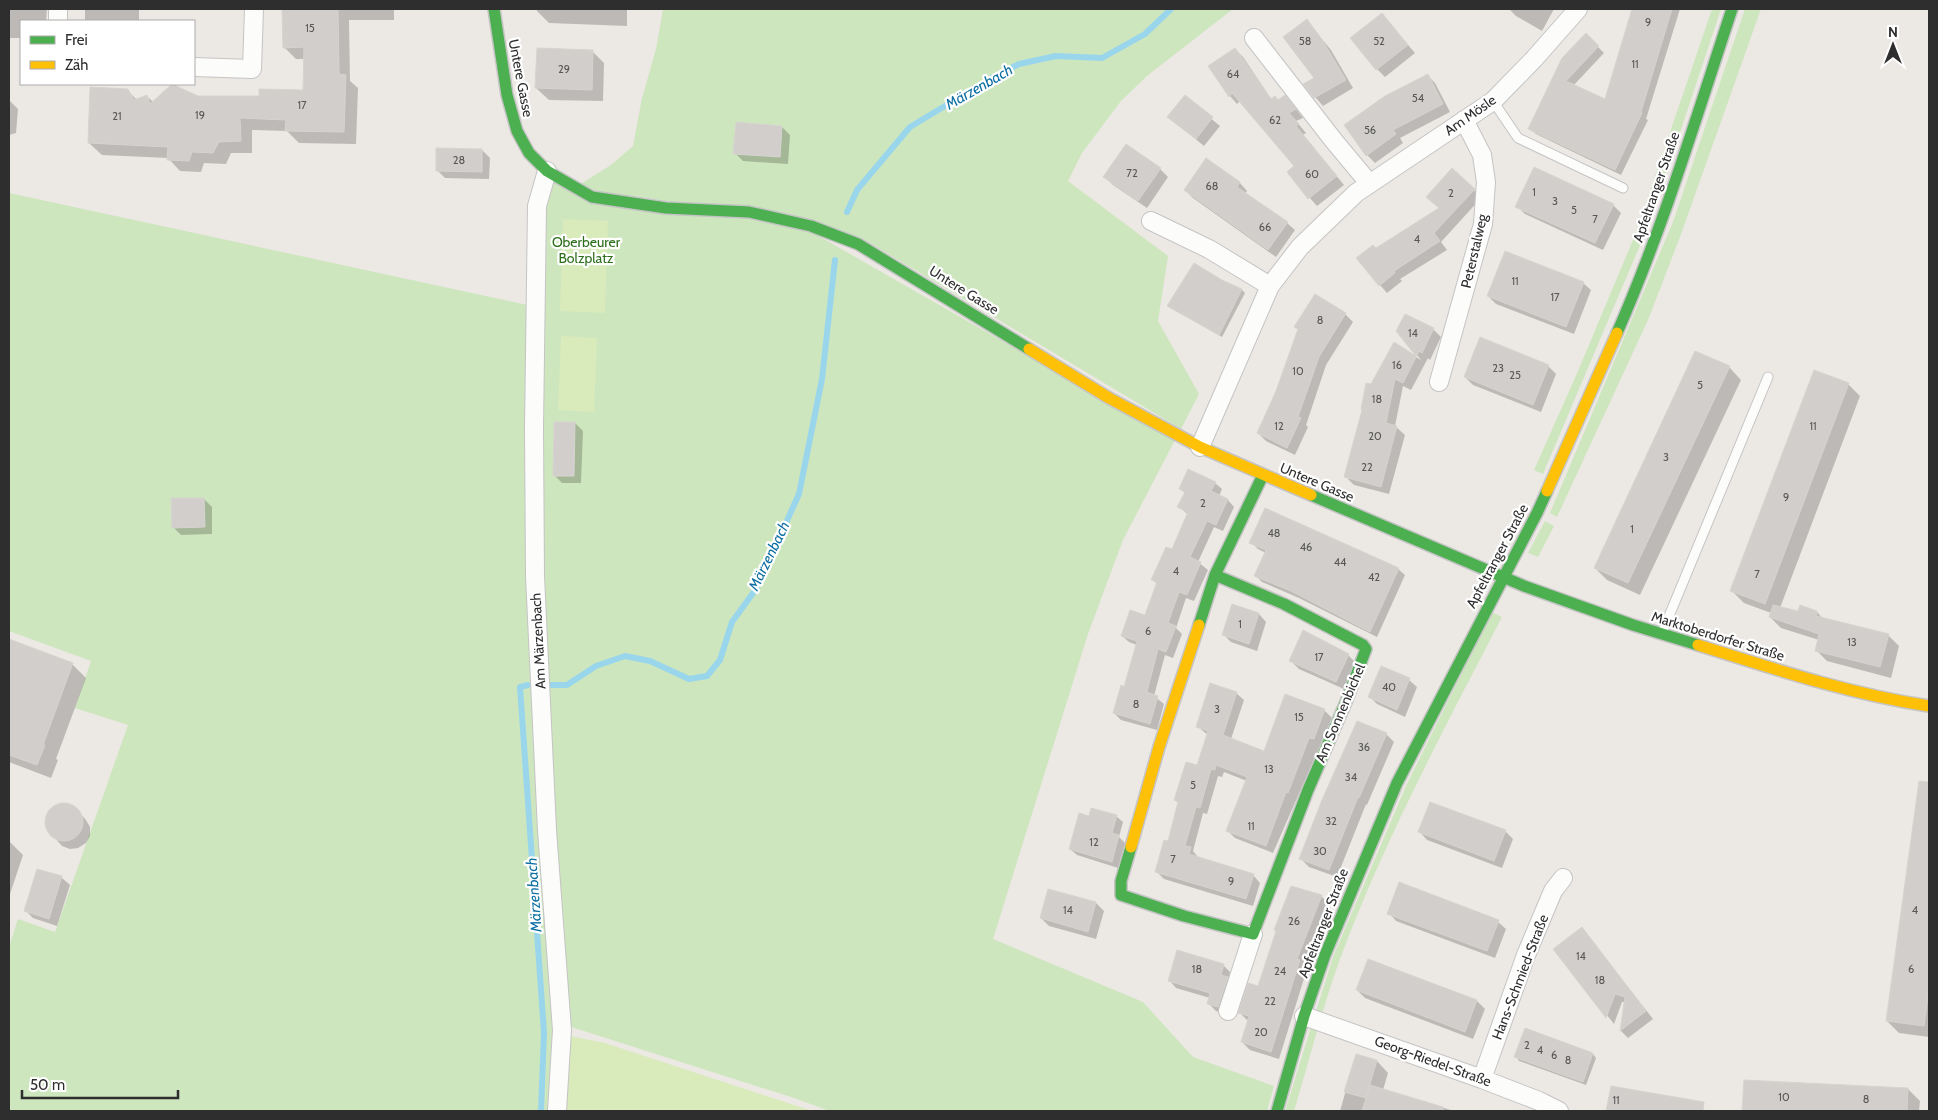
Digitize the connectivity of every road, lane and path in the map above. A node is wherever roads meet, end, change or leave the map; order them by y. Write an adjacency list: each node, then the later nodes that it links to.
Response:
1 (254, 9): 6 (street)
2 (494, 9): 9 (street, Untere Gasse)
3 (1578, 9): 7 (street, Am Mösle)
4 (1732, 9): 19 (street, Apfeltranger Straße)
5 (1254, 38): 10 (street)
6 (195, 68)
7 (1493, 101): 8 (street, Am Mösle); 11 (lane)
8 (1464, 120): 10 (street, Am Mösle); 15 (street, Peterstalweg)
9 (547, 171): 16 (street, Untere Gasse); 27 (street, Am Märzenbach)
10 (1369, 183): 13 (street, Am Mösle)
11 (1623, 188)
12 (1152, 221): 13 (street)
13 (1270, 286): 16 (street, Am Mösle)
14 (1768, 377): 20 (lane)
15 (1439, 382)
16 (1200, 446): 17 (street, Untere Gasse)
17 (1262, 475): 18 (street); 19 (street, Untere Gasse)
18 (1215, 575): 23 (street); 23 (street, Am Sonnenbichel)
19 (1503, 577): 20 (street, Marktoberdorfer Straße); 25 (street, Apfeltranger Straße)
20 (1662, 633): 21 (street, Marktoberdorfer Straße)
21 (1929, 706)
22 (1563, 878): 26 (street, Hans-Schmied-Straße)
23 (1253, 934): 24 (street, Am Sonnenbichel)
24 (1228, 1011)
25 (1304, 1016): 26 (street, Georg-Riedel-Straße); 28 (street, Apfeltranger Straße)
26 (1482, 1078): 29 (street, Georg-Riedel-Straße)
27 (557, 1111)
28 (1276, 1111)
29 (1559, 1111)

